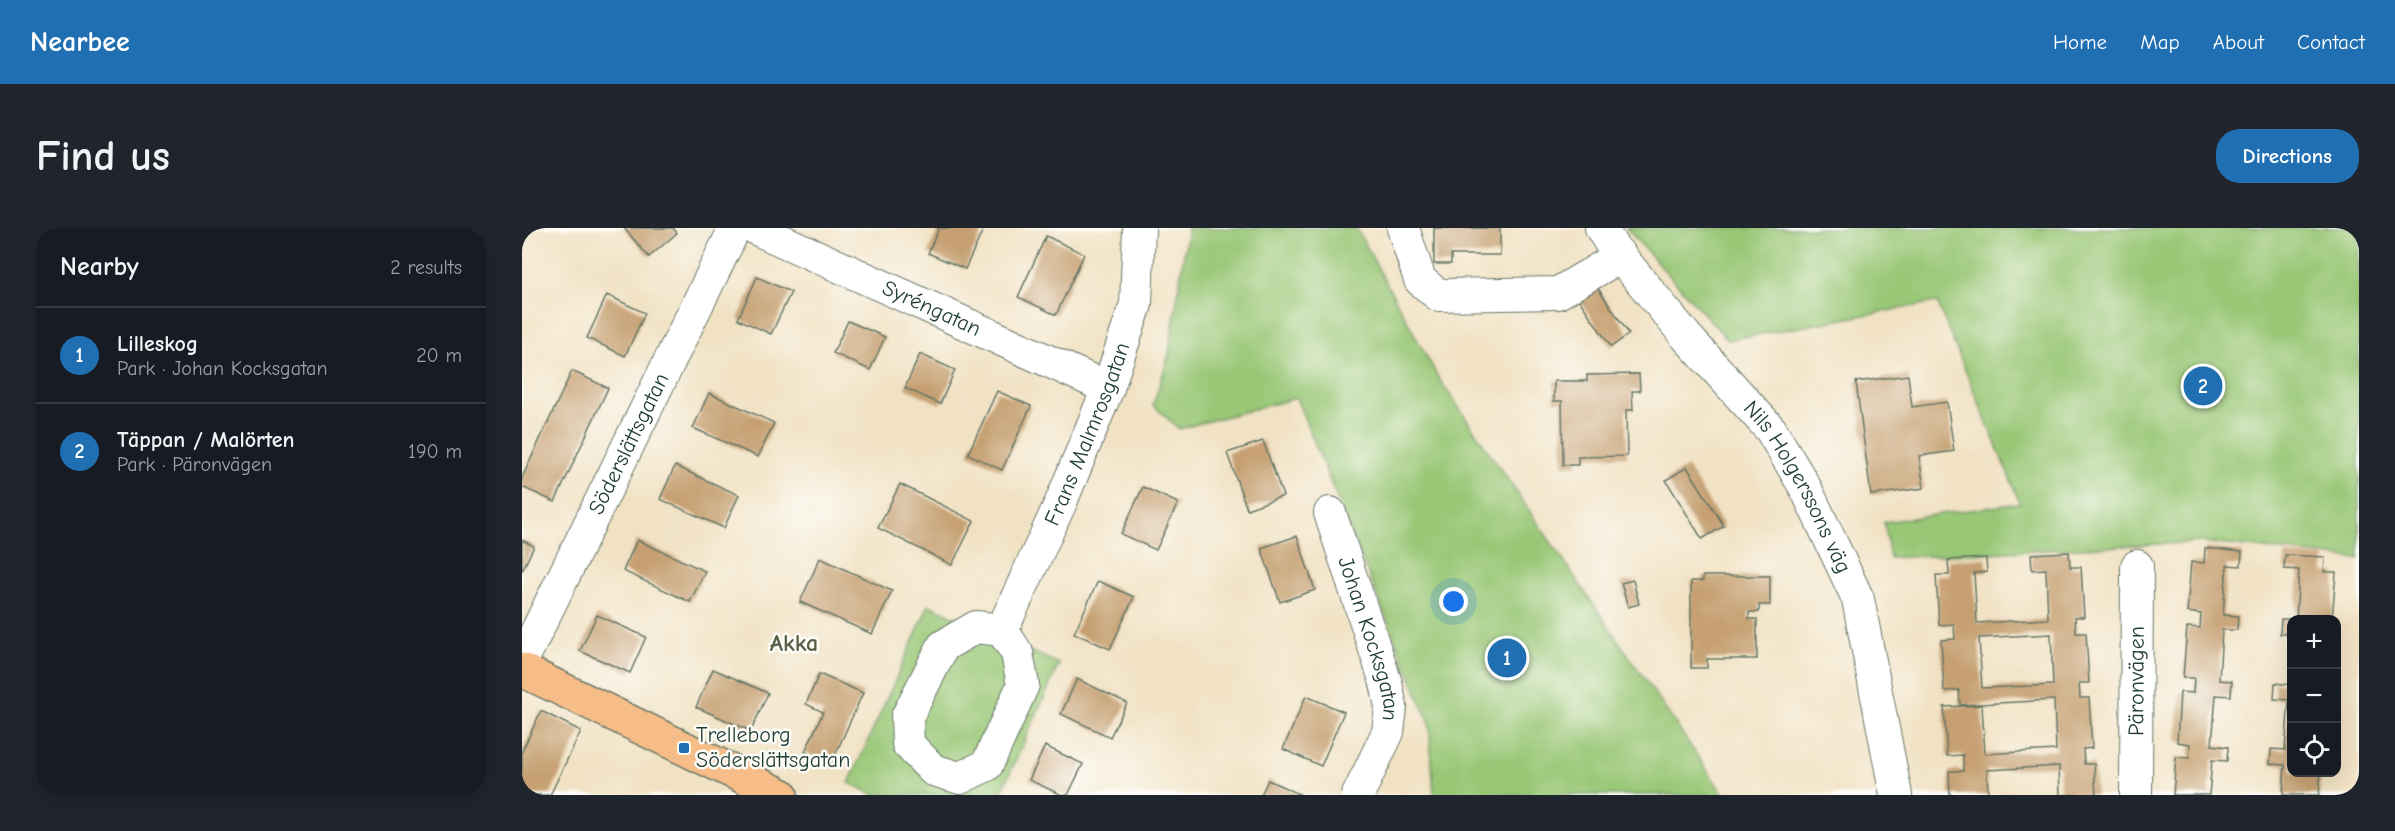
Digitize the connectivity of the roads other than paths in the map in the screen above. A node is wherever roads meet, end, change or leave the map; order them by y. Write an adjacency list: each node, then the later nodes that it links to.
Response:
1 (735, 228): 11 (street, Söderslättsgatan)
2 (754, 228): 7 (street, Syréngatan)
3 (1139, 228): 7 (street, Frans Malmrosgatan)
4 (1403, 228): 6 (street)
5 (1600, 228): 6 (street, Nils Holgerssons väg)
6 (1621, 256): 15 (street, Nils Holgerssons väg)
7 (1108, 388): 10 (street, Frans Malmrosgatan)
8 (1330, 513): 14 (street, Johan Kocksgatan)
9 (2137, 567): 16 (street, Päronvägen)
10 (1002, 630): 10 (street)
11 (522, 661)
12 (522, 670): 13 (main road)
13 (781, 795)
14 (1358, 795)
15 (1896, 795)
16 (2136, 795)

